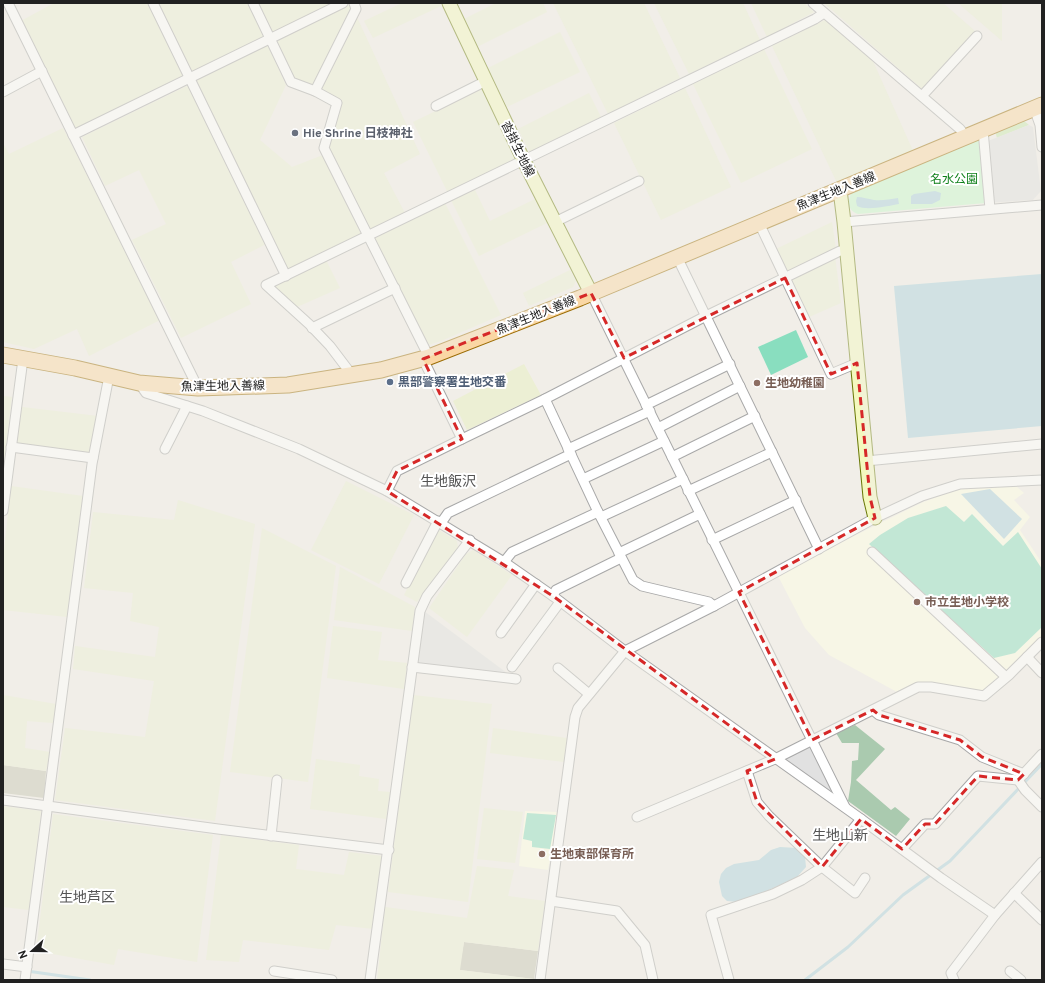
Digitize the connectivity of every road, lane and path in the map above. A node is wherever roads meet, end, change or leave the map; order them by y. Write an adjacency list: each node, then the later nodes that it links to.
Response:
1 (8, 3): 11 (street)
2 (153, 3): 12 (street)
3 (254, 3): 10 (street)
4 (343, 3): 10 (street)
5 (354, 3): 15 (street)
6 (449, 3): 13 (street, 沓掛生地線)
7 (813, 3): 8 (street)
8 (824, 13): 16 (street); 23 (street)
9 (976, 36): 16 (street)
10 (271, 39): 12 (street); 15 (street)
11 (42, 72): 14 (street); 20 (street)
12 (190, 78): 20 (street); 34 (street)
13 (486, 81): 17 (street); 23 (street, 沓掛生地線)
14 (3, 92)
15 (315, 92): 31 (street)
16 (922, 96): 21 (street)
17 (436, 106)
18 (1038, 107): 19 (main road, 魚津生地入善線); 22 (street)
19 (983, 130): 21 (main road, 魚津生地入善線); 27 (street)
20 (73, 135): 50 (street)
21 (966, 137): 25 (main road, 魚津生地入善線)
22 (1042, 147)
23 (524, 161): 28 (street, 沓掛生地線); 31 (street)
24 (640, 181): 28 (street)
25 (840, 190): 29 (street); 30 (main road, 魚津生地入善線)
26 (1042, 205): 27 (street)
27 (990, 209): 29 (street)
28 (555, 222): 37 (street, 沓掛生地線)
29 (844, 222): 32 (street)
30 (759, 223): 33 (main road, 魚津生地入善線); 35 (street)
31 (368, 237): 34 (street); 36 (street)
32 (847, 250): 35 (street); 44 (street)
33 (677, 257): 37 (main road, 魚津生地入善線); 38 (street)
34 (286, 276): 39 (street)
35 (785, 278): 38 (street); 44 (street)
36 (395, 288): 39 (street); 41 (street)
37 (591, 293): 41 (main road, 魚津生地入善線); 42 (street)
38 (706, 316): 42 (street); 45 (street)
39 (312, 328): 46 (street)
40 (3, 355): 43 (main road, 魚津生地入善線)
41 (426, 358): 46 (main road, 魚津生地入善線); 56 (street)
42 (624, 358): 51 (street); 53 (street)
43 (23, 359): 47 (main road, 魚津生地入善線); 59 (street)
44 (857, 363): 65 (street)
45 (730, 364): 49 (street); 53 (street)
46 (352, 375): 50 (main road, 魚津生地入善線)
47 (109, 376): 48 (main road, 魚津生地入善線); 64 (street)
48 (140, 383): 50 (main road, 魚津生地入善線); 52 (street)
49 (740, 386): 54 (street); 55 (street)
50 (198, 388)
51 (545, 399): 56 (street); 61 (street)
52 (187, 406): 60 (street); 69 (street)
53 (648, 408): 55 (street); 61 (street)
54 (755, 416): 62 (street); 63 (street)
55 (658, 428): 57 (street)
56 (462, 439): 69 (street)
57 (664, 441): 63 (street); 66 (street)
58 (1042, 444): 65 (street)
59 (11, 447): 64 (street); 72 (street)
60 (165, 449)
61 (569, 452): 66 (street); 76 (street)
62 (772, 452): 70 (street); 71 (street)
63 (672, 457): 67 (street)
64 (94, 458): 107 (street)
65 (866, 461): 75 (street)
66 (582, 479): 73 (street)
67 (683, 479): 70 (street); 73 (street)
68 (1042, 480): 75 (street)
69 (387, 491): 76 (street)
70 (688, 491): 74 (street)
71 (796, 500): 78 (street); 79 (street)
72 (3, 511)
73 (599, 514): 81 (street); 82 (street)
74 (700, 514): 78 (street); 81 (street)
75 (875, 518): 79 (street)
76 (439, 522): 77 (street); 83 (street)
77 (470, 540): 82 (street); 92 (street)
78 (712, 540): 85 (street)
79 (819, 549): 85 (street)
80 (872, 552): 96 (street)
81 (620, 555): 86 (street); 87 (street)
82 (504, 562): 84 (street)
83 (406, 583)
84 (536, 584): 86 (street); 88 (street)
85 (739, 592): 87 (street); 100 (street)
86 (557, 599): 90 (street); 93 (street)
87 (714, 606): 90 (street)
88 (501, 633)
89 (1042, 642): 91 (street)
90 (625, 651): 98 (street); 102 (street)
91 (1027, 657): 95 (street); 96 (street)
92 (412, 667): 97 (street); 114 (street)
93 (512, 667)
94 (558, 668): 98 (street)
95 (1042, 673)
96 (1006, 677): 99 (street)
97 (516, 679)
98 (589, 694): 119 (street)
99 (873, 710): 100 (street); 104 (street)
100 (812, 740): 102 (street); 109 (street)
101 (1042, 754): 104 (street)
102 (776, 759): 103 (street); 109 (street)
103 (747, 771): 110 (street); 116 (street)
104 (1021, 777): 108 (street); 113 (street)
105 (278, 780): 112 (street)
106 (3, 800): 107 (street)
107 (48, 806): 112 (street); 123 (street)
108 (1042, 807)
109 (845, 808): 111 (street)
110 (637, 817)
111 (861, 819): 113 (street); 116 (street)
112 (270, 836): 114 (street)
113 (902, 849): 120 (street)
114 (388, 850): 128 (street)
115 (1042, 862): 118 (street)
116 (822, 867): 117 (street); 131 (street)
117 (865, 878)
118 (1014, 893): 120 (street); 121 (street)
119 (551, 902): 129 (street); 130 (street)
120 (995, 915): 132 (street)
121 (1042, 920)
122 (3, 964): 123 (street)
123 (27, 967): 126 (street)
124 (274, 971): 127 (street)
125 (1010, 971): 133 (street)
126 (25, 980)
127 (332, 980)
128 (370, 980)
129 (540, 980)
130 (653, 980)
131 (729, 980)
132 (954, 980)
133 (1021, 980)

